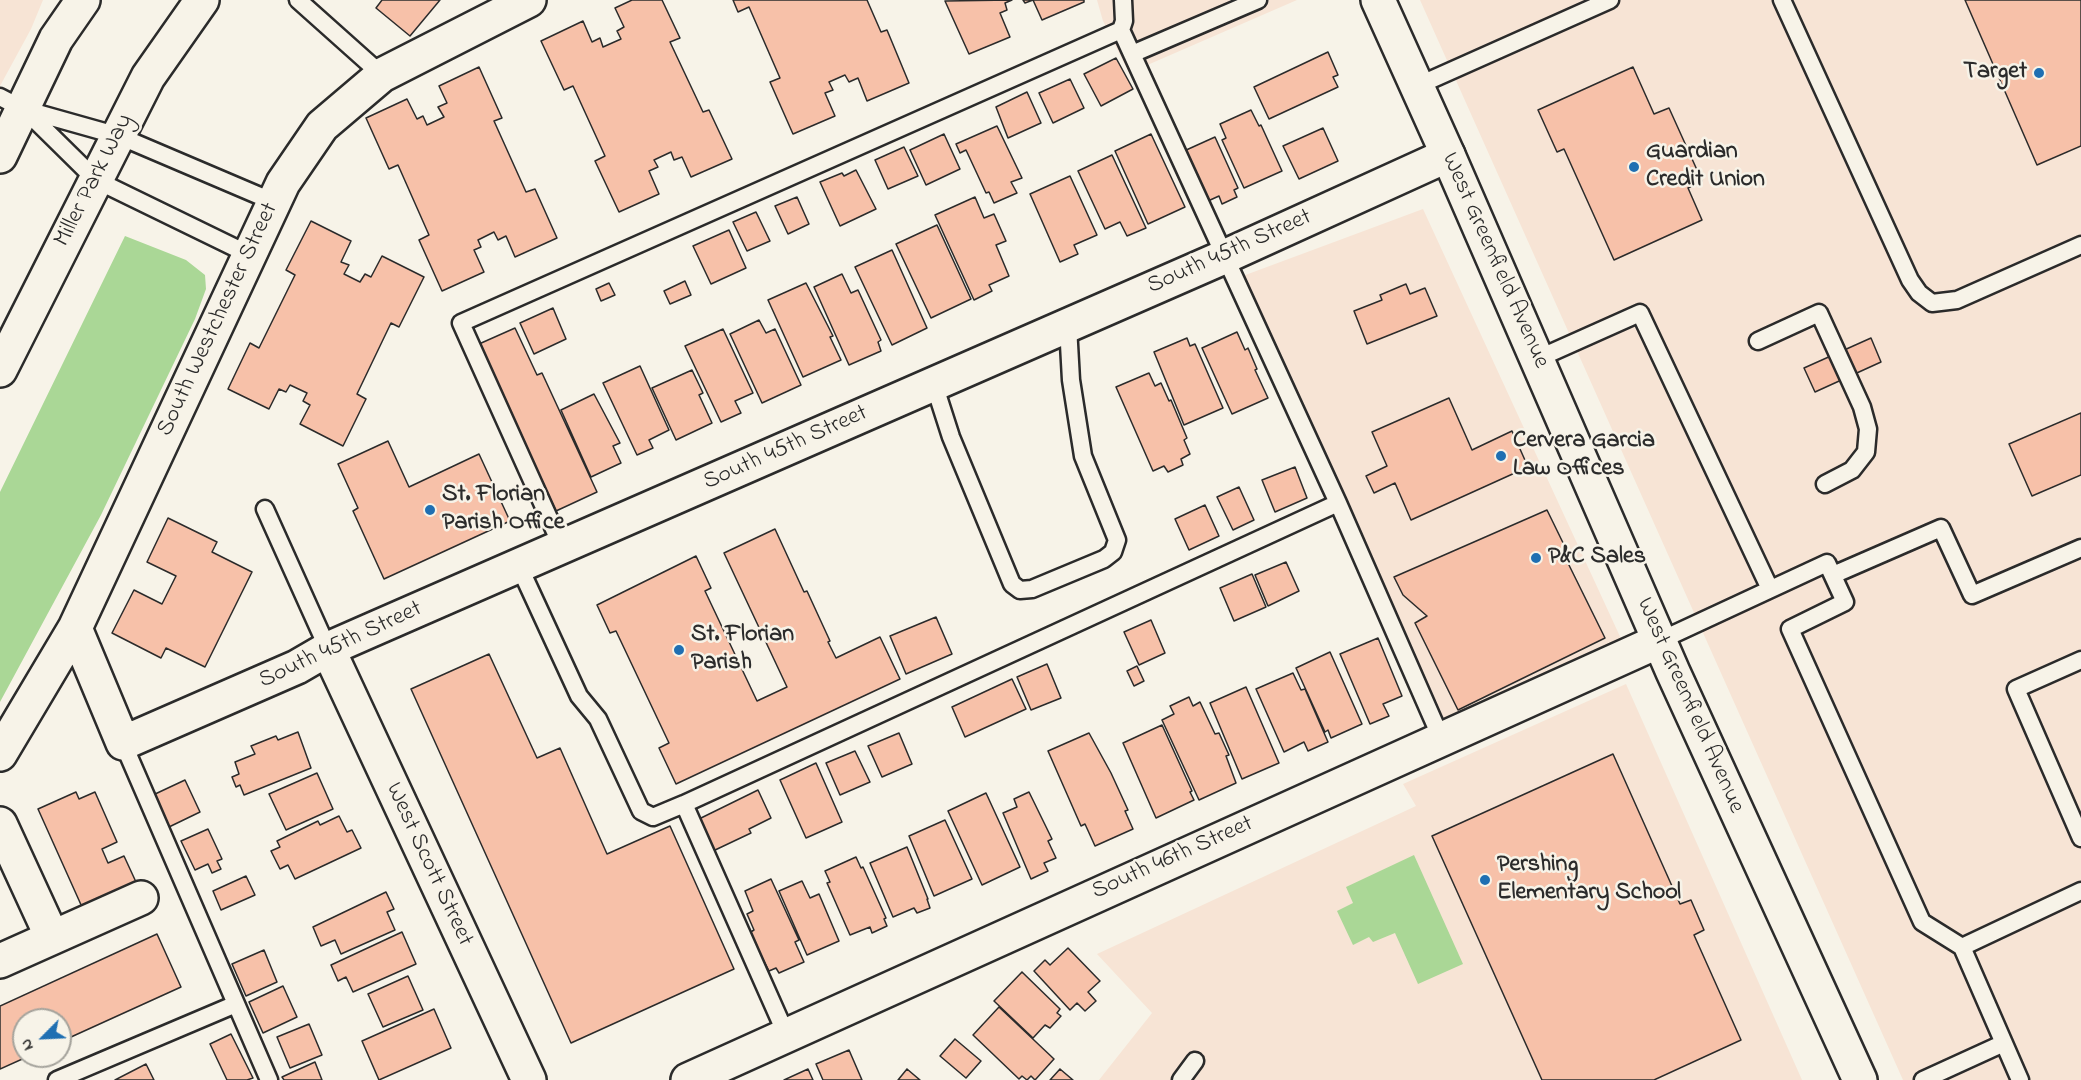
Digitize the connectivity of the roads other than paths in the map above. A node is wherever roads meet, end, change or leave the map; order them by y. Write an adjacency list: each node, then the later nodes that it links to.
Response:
1 (82, 0): 14 (street)
2 (202, 0): 15 (street, Miller Park Way)
3 (298, 0): 12 (lane)
4 (530, 0): 12 (street, South Westchester Street)
5 (1123, 0): 10 (lane)
6 (1258, 0): 11 (lane)
7 (1378, 0): 13 (street, West Greenfield Avenue)
8 (1610, 0): 13 (lane)
9 (1782, 0): 20 (lane)
10 (1121, 30): 11 (lane); 31 (lane)
11 (1132, 54): 22 (lane)
12 (382, 75): 19 (street, South Westchester Street)
13 (1417, 86): 16 (street, West Greenfield Avenue)
14 (11, 103): 15 (lane); 17 (street); 18 (lane)
15 (119, 136): 18 (street, Miller Park Way); 19 (lane)
16 (1448, 155): 22 (street, South 45th Street); 25 (street, West Greenfield Avenue)
17 (0, 156)
18 (96, 180): 21 (lane); 26 (street, Miller Park Way)
19 (274, 202): 21 (street, South Westchester Street)
20 (2081, 245)
21 (250, 255): 36 (street, South Westchester Street)
22 (1224, 257): 23 (street, South 45th Street); 29 (lane)
23 (1068, 326): 27 (street, South 45th Street); 27 (lane)
24 (1758, 341): 28 (lane)
25 (1537, 359): 35 (lane); 37 (street, West Greenfield Avenue)
26 (0, 370)
27 (934, 384): 31 (street, South 45th Street)
28 (1825, 484)
29 (1338, 503): 40 (lane); 43 (lane)
30 (265, 509): 38 (lane)
31 (562, 547): 33 (street, South 45th Street)
32 (2081, 548): 34 (lane)
33 (519, 566): 38 (street, South 45th Street); 43 (lane)
34 (1833, 575): 35 (lane); 49 (lane)
35 (1770, 589): 37 (lane)
36 (75, 628): 41 (street); 42 (street, South Westchester Street)
37 (1659, 640): 40 (street, South 46th Street); 60 (street, West Greenfield Avenue)
38 (328, 649): 41 (street, South 45th Street); 57 (street, West Scott Street)
39 (2081, 660): 45 (lane)
40 (1441, 738): 52 (street, South 46th Street)
41 (123, 743): 51 (lane)
42 (0, 754)
43 (684, 804): 52 (lane)
44 (0, 824): 48 (street)
45 (2081, 838)
46 (2081, 891): 49 (lane)
47 (141, 898): 48 (street)
48 (52, 937): 50 (street)
49 (1962, 947): 53 (lane)
50 (0, 961)
51 (236, 1004): 55 (lane); 56 (lane)
52 (786, 1034): 58 (street, South 46th Street)
53 (2004, 1043): 61 (lane); 62 (lane)
54 (1195, 1061): 59 (lane)
55 (57, 1080)
56 (269, 1080)
57 (529, 1080)
58 (688, 1080)
59 (1181, 1080)
60 (1860, 1080)
61 (1923, 1080)
62 (2020, 1080)

